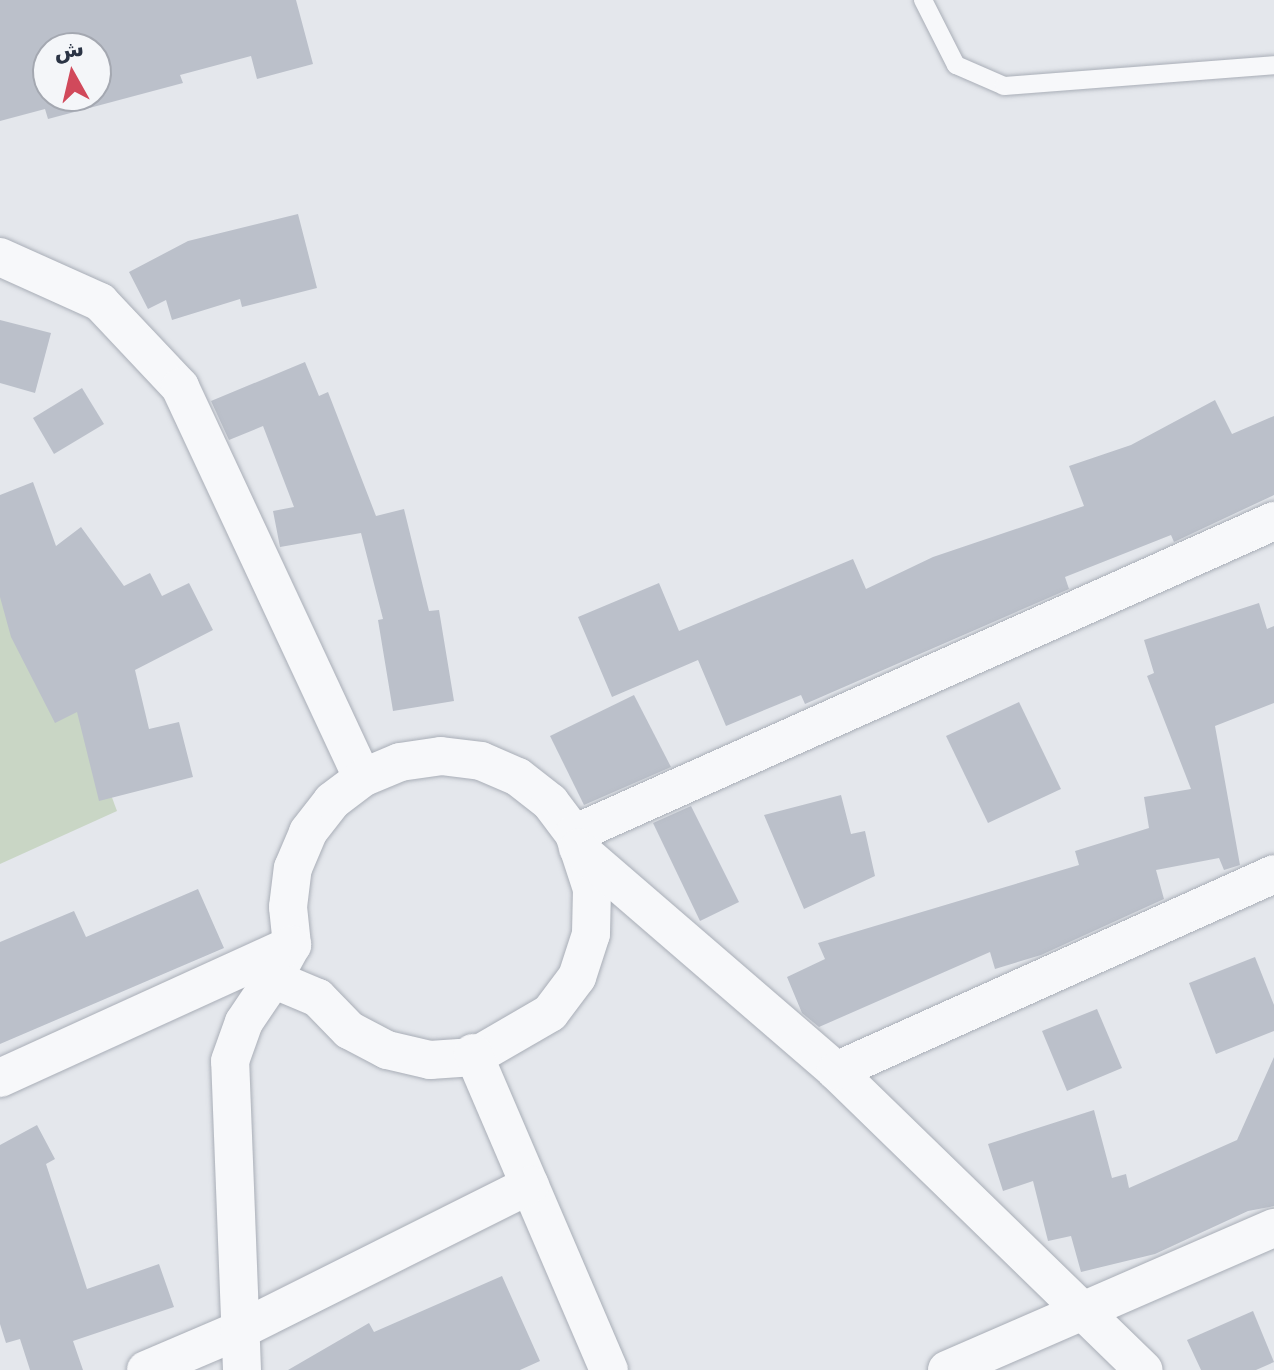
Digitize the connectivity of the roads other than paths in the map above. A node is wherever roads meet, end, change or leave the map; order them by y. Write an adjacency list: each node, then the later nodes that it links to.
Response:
1 (923, 0): 2 (lane)
2 (1274, 65)
3 (0, 257): 5 (street)
4 (1274, 521): 6 (street)
5 (362, 778): 6 (street); 8 (street)
6 (576, 841): 10 (street); 11 (street)
7 (1274, 874): 11 (street)
8 (292, 945): 9 (street); 12 (street)
9 (273, 979): 10 (street); 16 (street)
10 (473, 1053): 13 (street)
11 (836, 1071): 15 (street)
12 (0, 1078)
13 (530, 1185): 16 (street); 20 (street)
14 (1274, 1228): 15 (street)
15 (1083, 1311): 17 (street); 22 (street)
16 (240, 1330): 18 (street); 19 (street)
17 (1011, 1358): 21 (street)
18 (146, 1370)
19 (242, 1370)
20 (609, 1370)
21 (947, 1370)
22 (1143, 1370)

